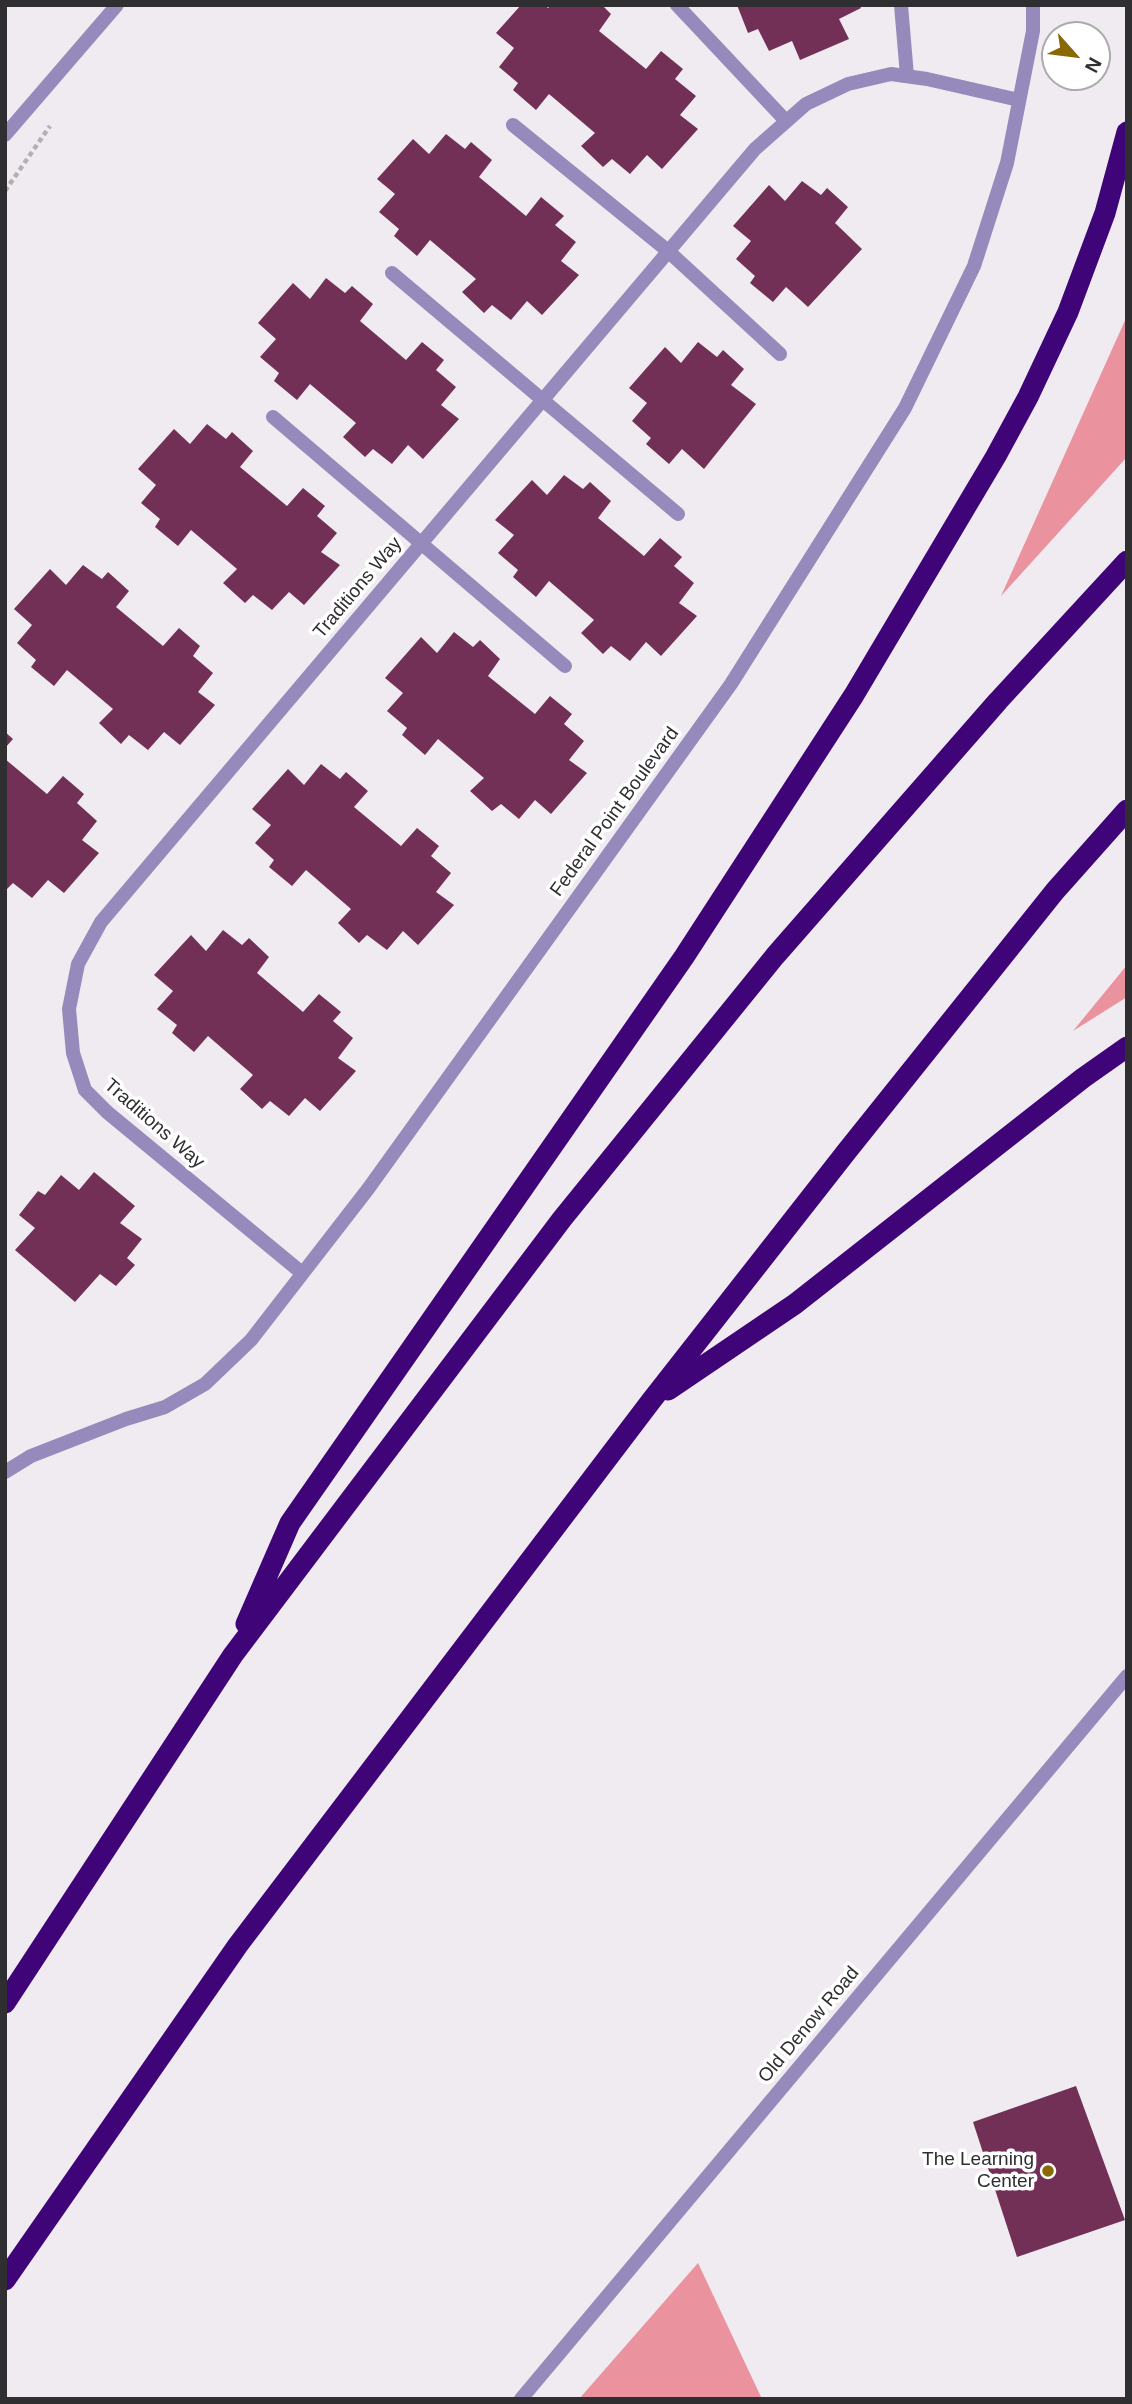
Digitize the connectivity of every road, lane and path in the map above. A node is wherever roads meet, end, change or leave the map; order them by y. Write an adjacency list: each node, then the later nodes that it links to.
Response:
1 (117, 5): 10 (street)
2 (677, 5): 7 (street)
3 (901, 5): 5 (street)
4 (1033, 5): 6 (street, Federal Point Boulevard)
5 (907, 76): 6 (street, Traditions Way); 7 (street, Traditions Way)
6 (1019, 100): 24 (street, Federal Point Boulevard)
7 (786, 121): 11 (street, Traditions Way)
8 (513, 125): 11 (street)
9 (1127, 132): 27 (highway)
10 (5, 135)
11 (667, 251): 13 (street); 14 (street, Traditions Way)
12 (392, 272): 14 (street)
13 (780, 354)
14 (544, 398): 16 (street); 17 (street, Traditions Way)
15 (273, 417): 17 (street)
16 (678, 514)
17 (421, 544): 19 (street); 24 (street, Traditions Way)
18 (1126, 562): 27 (highway)
19 (565, 666)
20 (1127, 810): 22 (highway)
21 (1127, 822): 22 (highway)
22 (1055, 891): 25 (highway)
23 (1127, 1047): 25 (highway)
24 (302, 1273): 26 (street, Federal Point Boulevard)
25 (652, 1401): 30 (highway)
26 (5, 1472)
27 (233, 1655): 29 (highway)
28 (1127, 1676): 31 (street, Old Denow Road)
29 (5, 2003)
30 (5, 2280)
31 (521, 2399)

